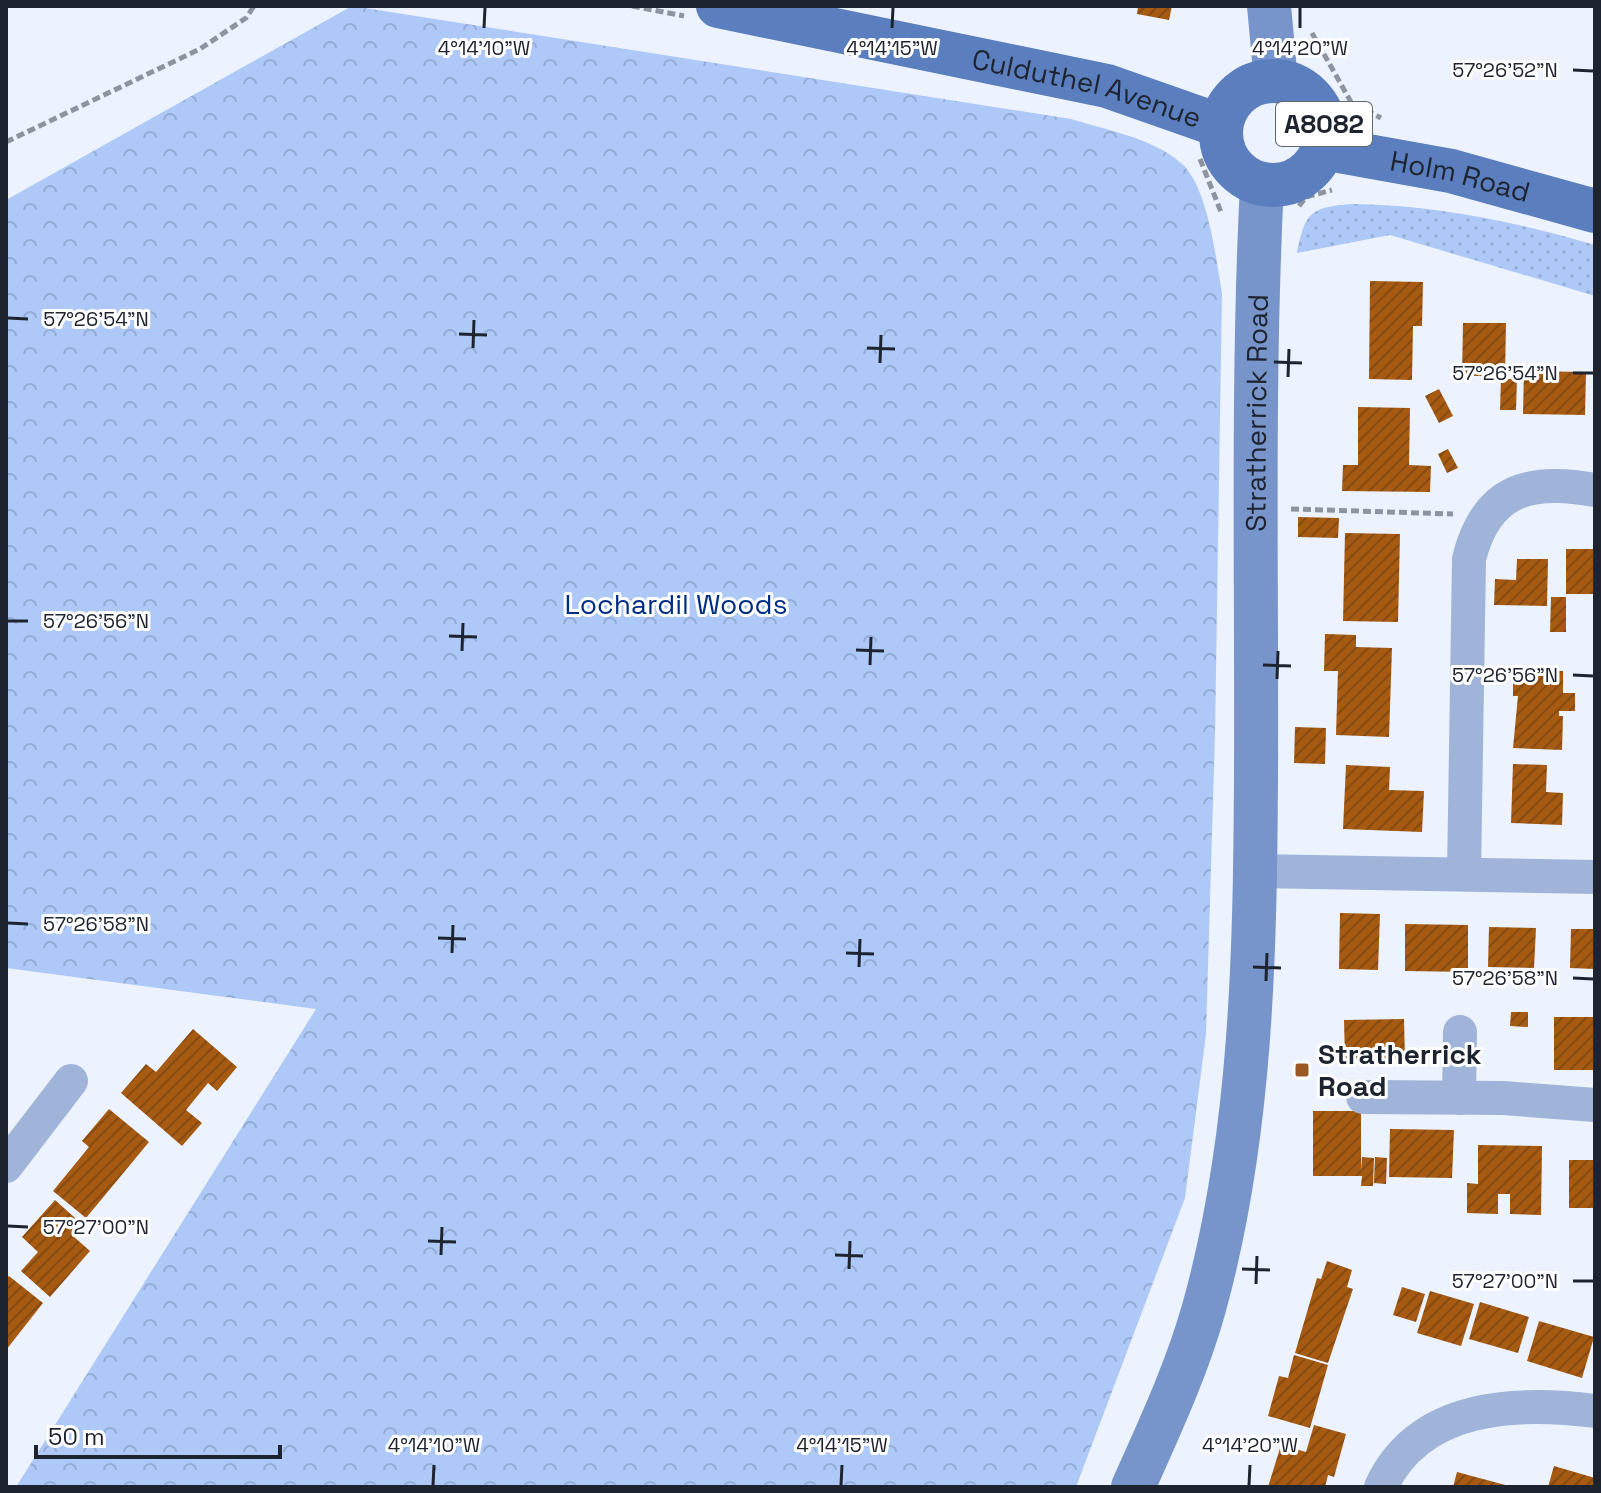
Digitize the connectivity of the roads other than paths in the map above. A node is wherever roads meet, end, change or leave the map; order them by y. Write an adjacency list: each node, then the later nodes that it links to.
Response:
1 (1269, 6): 3 (street)
2 (706, 12): 4 (main road, Culduthel Avenue)
3 (1276, 81): 4 (main road, A8082); 5 (main road, A8082)
4 (1208, 139): 6 (main road, A8082)
5 (1323, 148): 6 (main road, A8082); 7 (main road, Holm Road / A8082)
6 (1262, 184): 9 (street, Stratherrick Road)
7 (1595, 211)
8 (1595, 490): 10 (street)
9 (1256, 871): 10 (street); 19 (street, Stratherrick Road)
10 (1464, 874): 11 (street)
11 (1595, 877)
12 (1460, 1032): 15 (street)
13 (71, 1081): 17 (street)
14 (1363, 1097): 15 (street)
15 (1459, 1098): 16 (street)
16 (1595, 1105)
17 (6, 1166)
18 (1595, 1411): 20 (street)
19 (1133, 1487)
20 (1381, 1487)

